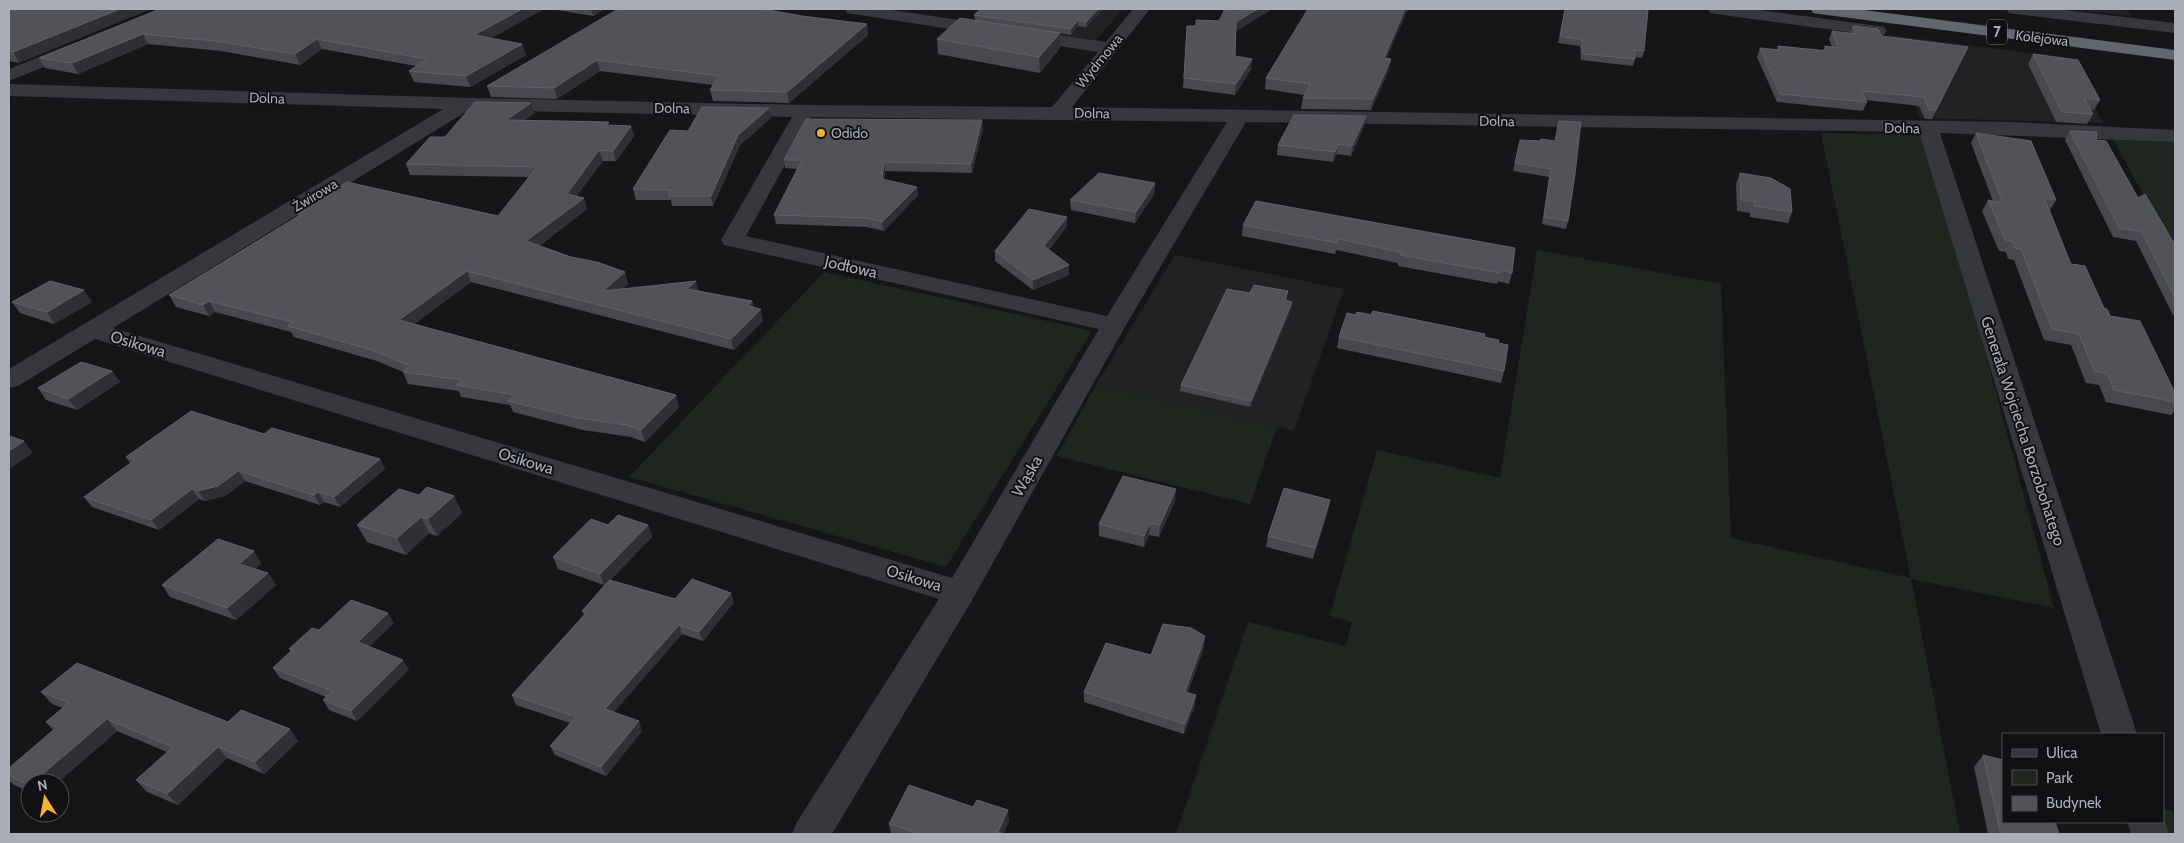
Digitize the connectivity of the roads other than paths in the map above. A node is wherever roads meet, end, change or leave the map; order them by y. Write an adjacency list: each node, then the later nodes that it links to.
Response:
1 (853, 9): 11 (street)
2 (1142, 9): 11 (street, Wydmowa)
3 (1716, 9): 8 (street)
4 (1819, 9): 12 (highway, Kolejowa / 7)
5 (1904, 9): 10 (highway, Kolejowa / 7)
6 (2015, 9): 7 (street, Kolejowa)
7 (2175, 28)
8 (1878, 31)
9 (89, 42): 13 (street)
10 (2175, 43)
11 (1109, 48): 18 (street, Wydmowa)
12 (2175, 55)
13 (9, 76)
14 (485, 88): 16 (street, Żwirowa)
15 (9, 90): 16 (street, Dolna)
16 (466, 104): 17 (street, Dolna); 23 (street, Żwirowa)
17 (805, 111): 18 (street, Dolna); 22 (street, Jodłowa)
18 (1057, 113): 19 (street, Dolna)
19 (1240, 116): 20 (street, Dolna); 22 (street, Wąska)
20 (1928, 128): 21 (street, Dolna); 26 (street, Generała Wojciecha Borzobohatego)
21 (2175, 136)
22 (1114, 325): 25 (street, Wąska)
23 (92, 330): 24 (street, Żwirowa); 25 (street, Osikowa)
24 (9, 380)
25 (960, 592): 27 (street, Wąska)
26 (2119, 733)
27 (811, 834)

